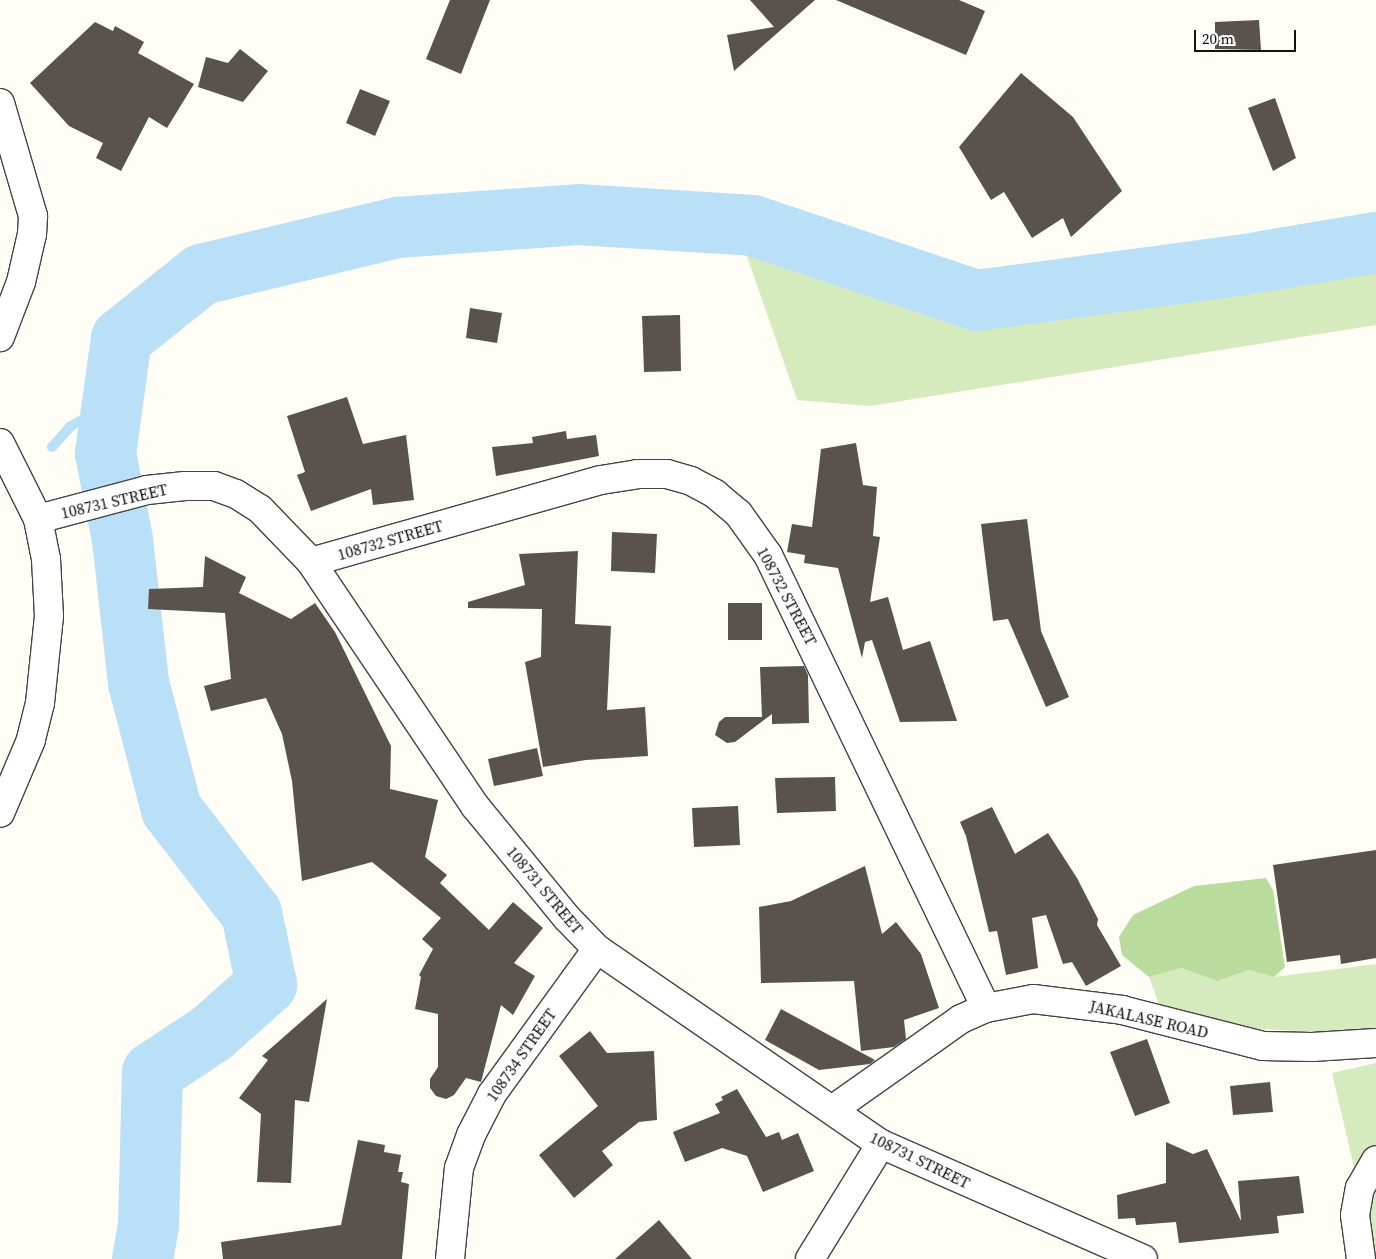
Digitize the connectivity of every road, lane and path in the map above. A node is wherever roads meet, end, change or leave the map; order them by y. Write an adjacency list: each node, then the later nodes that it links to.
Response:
1 (0, 103): 2 (street)
2 (0, 337)
3 (0, 443): 4 (street)
4 (38, 519): 5 (street, 108731 STREET); 6 (street)
5 (311, 562): 7 (street, 108731 STREET); 8 (street, 108732 STREET)
6 (0, 813)
7 (597, 949): 10 (street, 108731 STREET); 13 (street, 108734 STREET)
8 (986, 1008): 9 (street, JAKALASE ROAD); 10 (street, JAKALASE ROAD)
9 (1376, 1043)
10 (832, 1110): 11 (street, 108731 STREET)
11 (881, 1144): 14 (street); 15 (street, 108731 STREET)
12 (1376, 1160): 16 (street)
13 (450, 1259)
14 (810, 1259)
15 (1143, 1259)
16 (1361, 1259)

